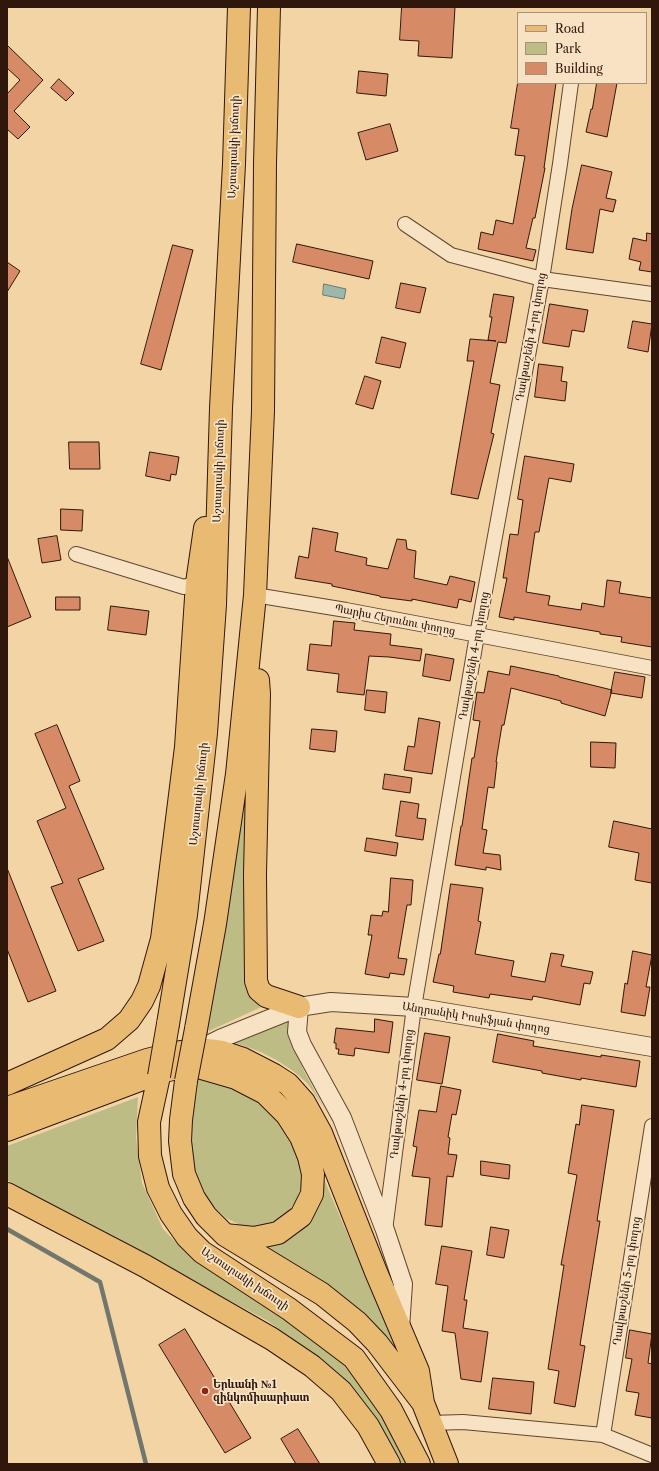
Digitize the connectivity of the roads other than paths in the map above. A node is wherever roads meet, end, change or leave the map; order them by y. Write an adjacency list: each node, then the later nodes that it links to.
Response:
1 (239, 7): 5 (main road, Աշտարակի խճուղի)
2 (269, 7): 4 (main road)
3 (571, 84): 7 (street, Դավթաշենի 4-րդ փողոց)
4 (265, 163): 5 (main road); 12 (main road)
5 (234, 164): 9 (main road, Աշտարակի խճուղի)
6 (405, 224): 7 (street)
7 (542, 279): 8 (street); 13 (street, Դավթաշենի 4-րդ փողոց)
8 (652, 294)
9 (221, 408): 11 (main road); 19 (main road, Աշտարակի խճուղի, bridge)
10 (76, 554): 11 (street)
11 (197, 583): 20 (main road)
12 (254, 605): 13 (street, Պարիս Հերունու փողոց); 15 (main road); 17 (main road)
13 (477, 635): 14 (street, Պարիս Հերունու փողոց); 16 (street, Դավթաշենի 4-րդ փողոց)
14 (652, 668)
15 (299, 1007): 16 (street, Անդրանիկ Իոսիֆյան փողոց); 17 (street, Անդրանիկ Իոսիֆյան փողոց); 25 (street)
16 (414, 1007): 18 (street, Անդրանիկ Իոսիֆյան փողոց); 25 (street, Դավթաշենի 4-րդ փողոց)
17 (198, 1039): 19 (street, Անդրանիկ Իոսիֆյան փողոց); 21 (main road); 26 (main road, bridge); 27 (main road)
18 (652, 1047)
19 (160, 1074): 23 (main road); 26 (main road); 32 (main road, Աշտարակի խճուղի)
20 (7, 1084)
21 (7, 1108)
22 (652, 1126): 29 (street, Դավթաշենի 5-րդ փողոց)
23 (7, 1130)
24 (7, 1194): 31 (main road)
25 (385, 1230): 27 (street)
26 (225, 1235): 28 (main road)
27 (400, 1329): 28 (main road)
28 (426, 1413): 29 (street); 33 (main road)
29 (602, 1435): 30 (street)
30 (652, 1455)
31 (389, 1464)
32 (419, 1464)
33 (447, 1464)

